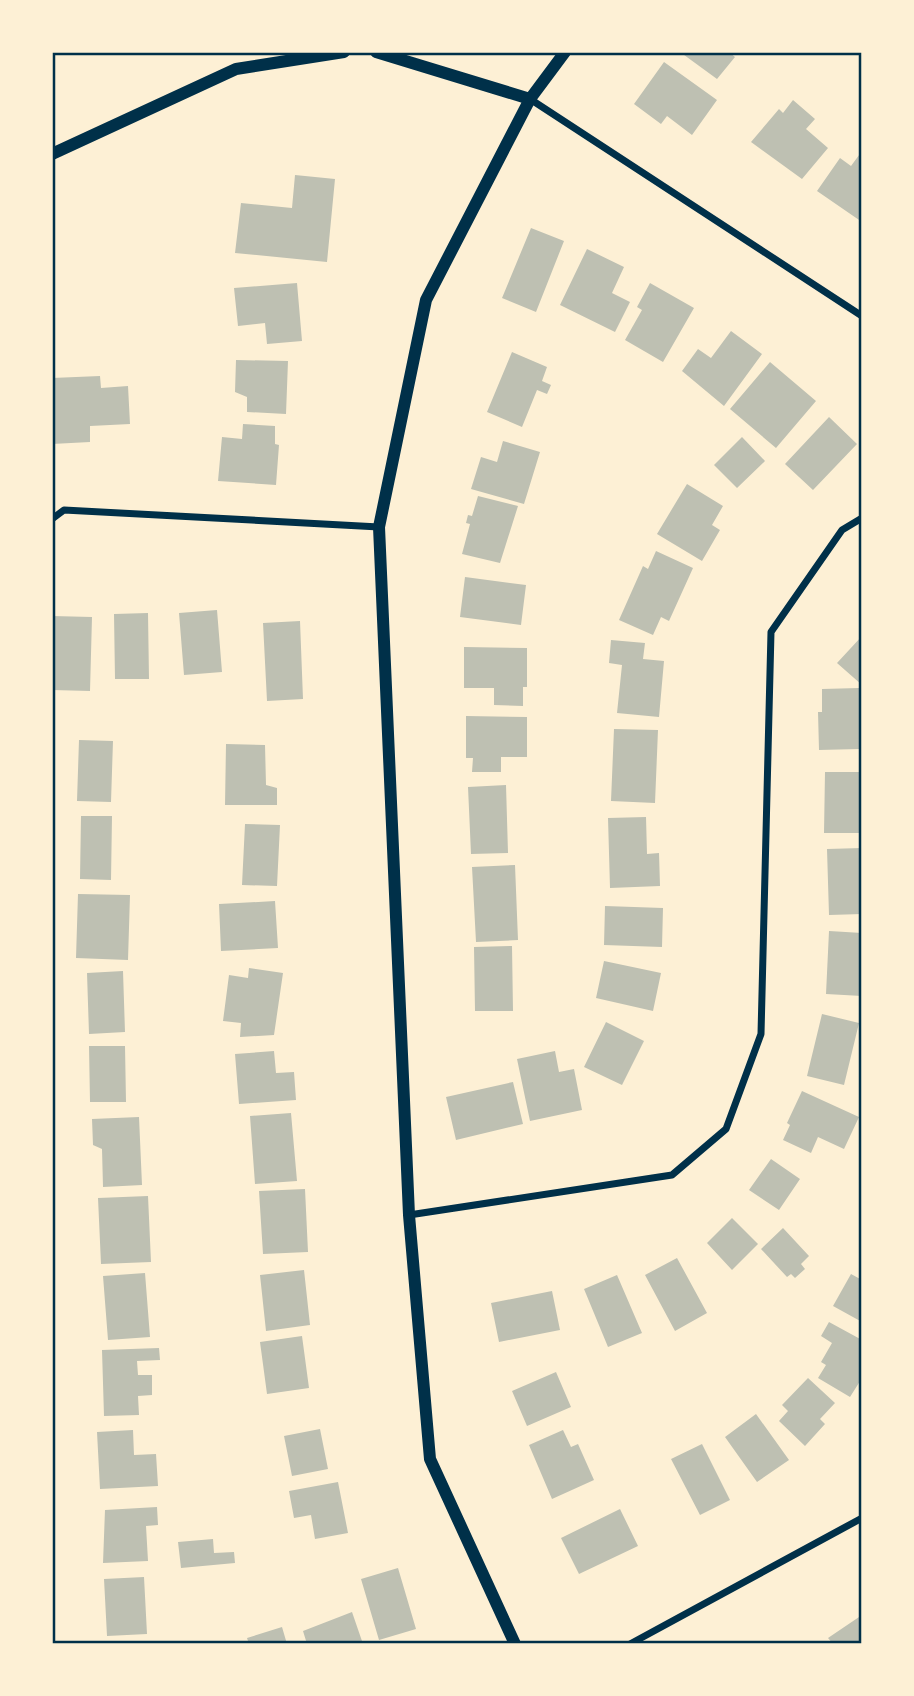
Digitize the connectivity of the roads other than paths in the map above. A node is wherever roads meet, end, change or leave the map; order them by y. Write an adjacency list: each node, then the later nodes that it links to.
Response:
1 (344, 52): 5 (street)
2 (376, 52): 4 (street)
3 (565, 52): 4 (street)
4 (530, 99): 6 (street); 9 (street)
5 (52, 154)
6 (862, 316)
7 (862, 518): 10 (street)
8 (52, 519): 9 (street)
9 (379, 527): 10 (street)
10 (409, 1215): 12 (street)
11 (862, 1518): 13 (street)
12 (514, 1643)
13 (630, 1643)

